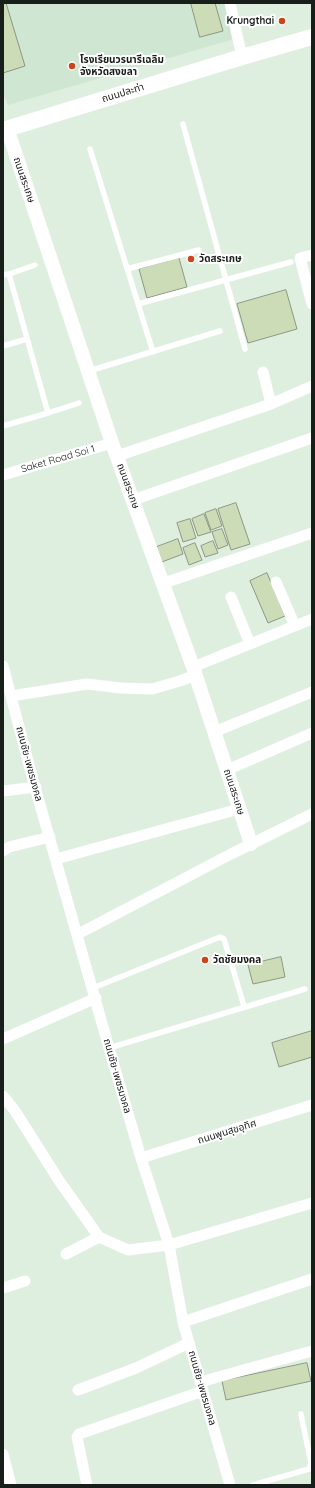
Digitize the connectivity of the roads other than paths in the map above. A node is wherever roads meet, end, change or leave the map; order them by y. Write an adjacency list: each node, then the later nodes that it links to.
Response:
1 (230, 3): 3 (street)
2 (312, 37): 3 (main road, ถนนปละท่า)
3 (242, 57): 5 (main road, ถนนปละท่า)
4 (183, 124): 14 (lane)
5 (4, 125): 22 (street, ถนนสระเกษ)
6 (90, 149): 11 (lane)
7 (199, 250): 11 (lane)
8 (312, 254): 16 (street)
9 (291, 262): 14 (lane)
10 (35, 265): 12 (lane)
11 (127, 269): 15 (lane)
12 (10, 274): 13 (lane); 18 (lane)
13 (3, 275)
14 (226, 280): 15 (lane); 20 (lane)
15 (138, 304): 21 (lane)
16 (312, 304)
17 (220, 331): 21 (lane)
18 (27, 339): 19 (lane); 27 (lane)
19 (3, 346)
20 (245, 349)
21 (153, 352): 22 (lane)
22 (88, 371): 30 (street, ถนนสระเกษ)
23 (263, 372): 26 (street)
24 (312, 386): 26 (street, Saket Road Soi 1)
25 (79, 403): 27 (lane)
26 (271, 404): 30 (street, Saket Road Soi 1)
27 (48, 413): 28 (lane)
28 (3, 426)
29 (312, 438): 32 (street)
30 (115, 450): 31 (street, Saket Road Soi 1); 32 (street, ถนนสระเกษ)
31 (3, 475)
32 (133, 500): 35 (street, ถนนสระเกษ)
33 (312, 533): 35 (street)
34 (276, 582): 38 (street)
35 (164, 583): 41 (street, ถนนสระเกษ)
36 (231, 597): 39 (street)
37 (312, 619): 38 (street)
38 (295, 626): 39 (street)
39 (250, 644): 41 (street)
40 (3, 666): 43 (street, ถนนชัย-เพชรมงคล)
41 (194, 671): 43 (street); 44 (street, ถนนสระเกษ)
42 (312, 692): 44 (street)
43 (11, 696): 47 (street, ถนนชัย-เพชรมงคล)
44 (214, 732): 46 (street, ถนนสระเกษ)
45 (312, 733): 46 (street)
46 (227, 770): 49 (street, ถนนสระเกษ)
47 (36, 787): 48 (street); 51 (street, ถนนชัย-เพชรมงคล)
48 (3, 791)
49 (239, 809): 52 (street, ถนนสระเกษ); 54 (street)
50 (312, 814): 52 (street)
51 (50, 837): 53 (street); 54 (street, ถนนชัย-เพชรมงคล)
52 (251, 844): 55 (street)
53 (3, 851)
54 (56, 859): 55 (street, ถนนชัย-เพชรมงคล)
55 (78, 934): 57 (street, ถนนชัย-เพชรมงคล)
56 (305, 989): 58 (lane)
57 (94, 993): 58 (lane); 59 (street); 60 (street, ถนนชัย-เพชรมงคล)
58 (244, 1006): 60 (lane)
59 (3, 1040)
60 (109, 1048): 63 (street, ถนนชัย-เพชรมงคล)
61 (3, 1096): 65 (street)
62 (312, 1106): 63 (street, ถนนพูนสุขอุทิศ)
63 (141, 1158): 66 (street, ถนนชัย-เพชรมงคล)
64 (312, 1203): 66 (street)
65 (99, 1237): 66 (street); 67 (street)
66 (169, 1245): 71 (street, ถนนชัย-เพชรมงคล)
67 (66, 1254)
68 (312, 1279): 71 (street)
69 (25, 1281): 70 (street)
70 (3, 1288)
71 (183, 1322): 72 (street, ถนนชัย-เพชรมงคล)
72 (190, 1342): 74 (street, ถนนชัย-เพชรมงคล); 75 (street)
73 (312, 1351): 74 (street)
74 (201, 1386): 79 (street); 80 (street, ถนนชัย-เพชรมงคล)
75 (78, 1390)
76 (301, 1414): 81 (lane)
77 (3, 1454): 78 (street)
78 (11, 1485)
79 (86, 1485)
80 (230, 1485)
81 (253, 1485)

